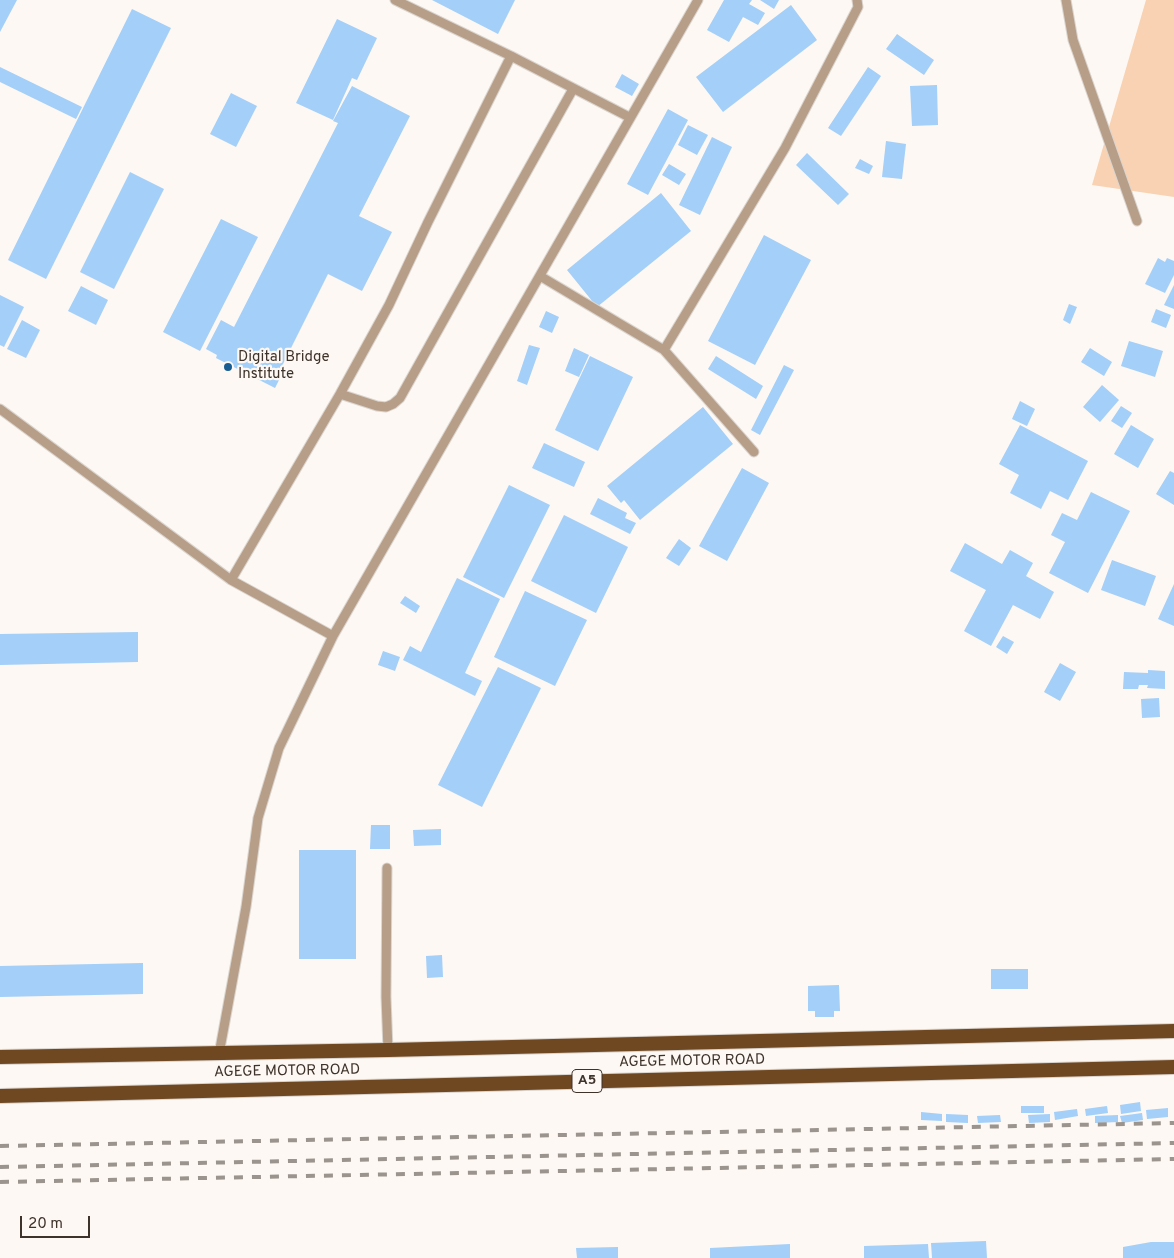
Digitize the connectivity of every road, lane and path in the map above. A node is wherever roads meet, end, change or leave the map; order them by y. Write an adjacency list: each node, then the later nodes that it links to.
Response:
1 (395, 0): 5 (lane)
2 (698, 0): 7 (lane)
3 (856, 0): 10 (lane)
4 (1066, 0): 8 (lane)
5 (511, 56): 6 (lane); 11 (lane)
6 (573, 89): 7 (lane); 11 (lane)
7 (629, 117): 9 (lane)
8 (1137, 221)
9 (540, 276): 10 (lane); 15 (lane)
10 (664, 350): 13 (lane)
11 (340, 394): 14 (lane)
12 (0, 409): 14 (lane)
13 (754, 452)
14 (231, 580): 15 (lane)
15 (333, 636): 19 (lane)
16 (387, 868): 18 (lane)
17 (1174, 1031): 18 (highway, AGEGE MOTOR ROAD)
18 (388, 1050): 19 (highway, AGEGE MOTOR ROAD)
19 (219, 1054): 20 (highway, AGEGE MOTOR ROAD)
20 (0, 1057)
21 (1174, 1067): 22 (highway, AGEGE MOTOR ROAD / A5)
22 (0, 1096)

